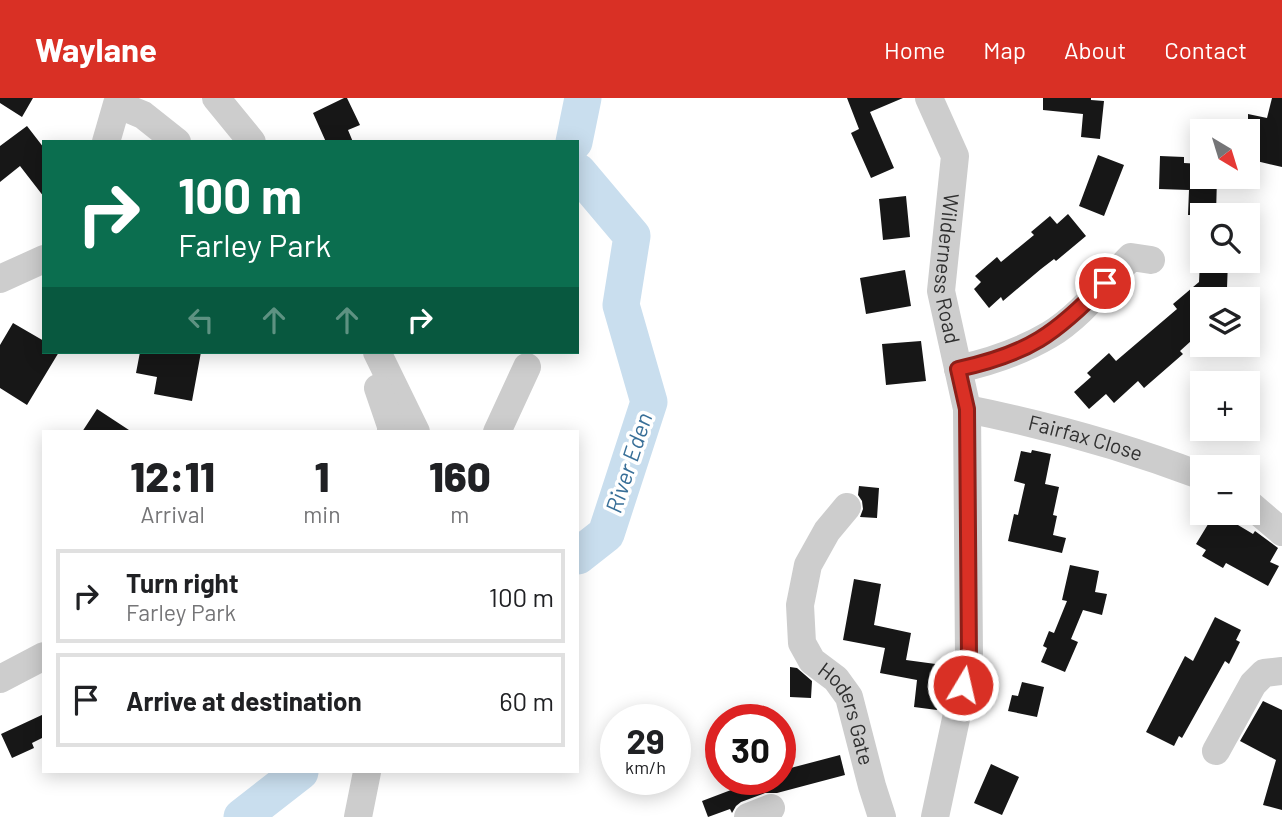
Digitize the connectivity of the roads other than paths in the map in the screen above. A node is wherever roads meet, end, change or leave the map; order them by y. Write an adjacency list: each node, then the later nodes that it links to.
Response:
1 (215, 98): 5 (street)
2 (929, 98): 12 (street, Wilderness Road)
3 (107, 140): 4 (street)
4 (175, 140)
5 (250, 140)
6 (1134, 252): 12 (street)
7 (42, 260): 8 (street)
8 (0, 279)
9 (366, 354): 14 (street)
10 (378, 354): 15 (street)
11 (527, 367): 16 (street)
12 (958, 369): 13 (street, Wilderness Road)
13 (967, 409): 17 (street, Fairfax Close); 28 (street, Wilderness Road)
14 (391, 430)
15 (415, 430)
16 (498, 430)
17 (1190, 472)
18 (847, 507): 27 (street, Hoders Gate)
19 (1260, 514): 20 (street)
20 (1282, 533)
21 (42, 657): 23 (street)
22 (1272, 664): 24 (street)
23 (0, 679)
24 (1216, 751)
25 (367, 773): 26 (street)
26 (358, 817)
27 (882, 817)
28 (934, 817)

